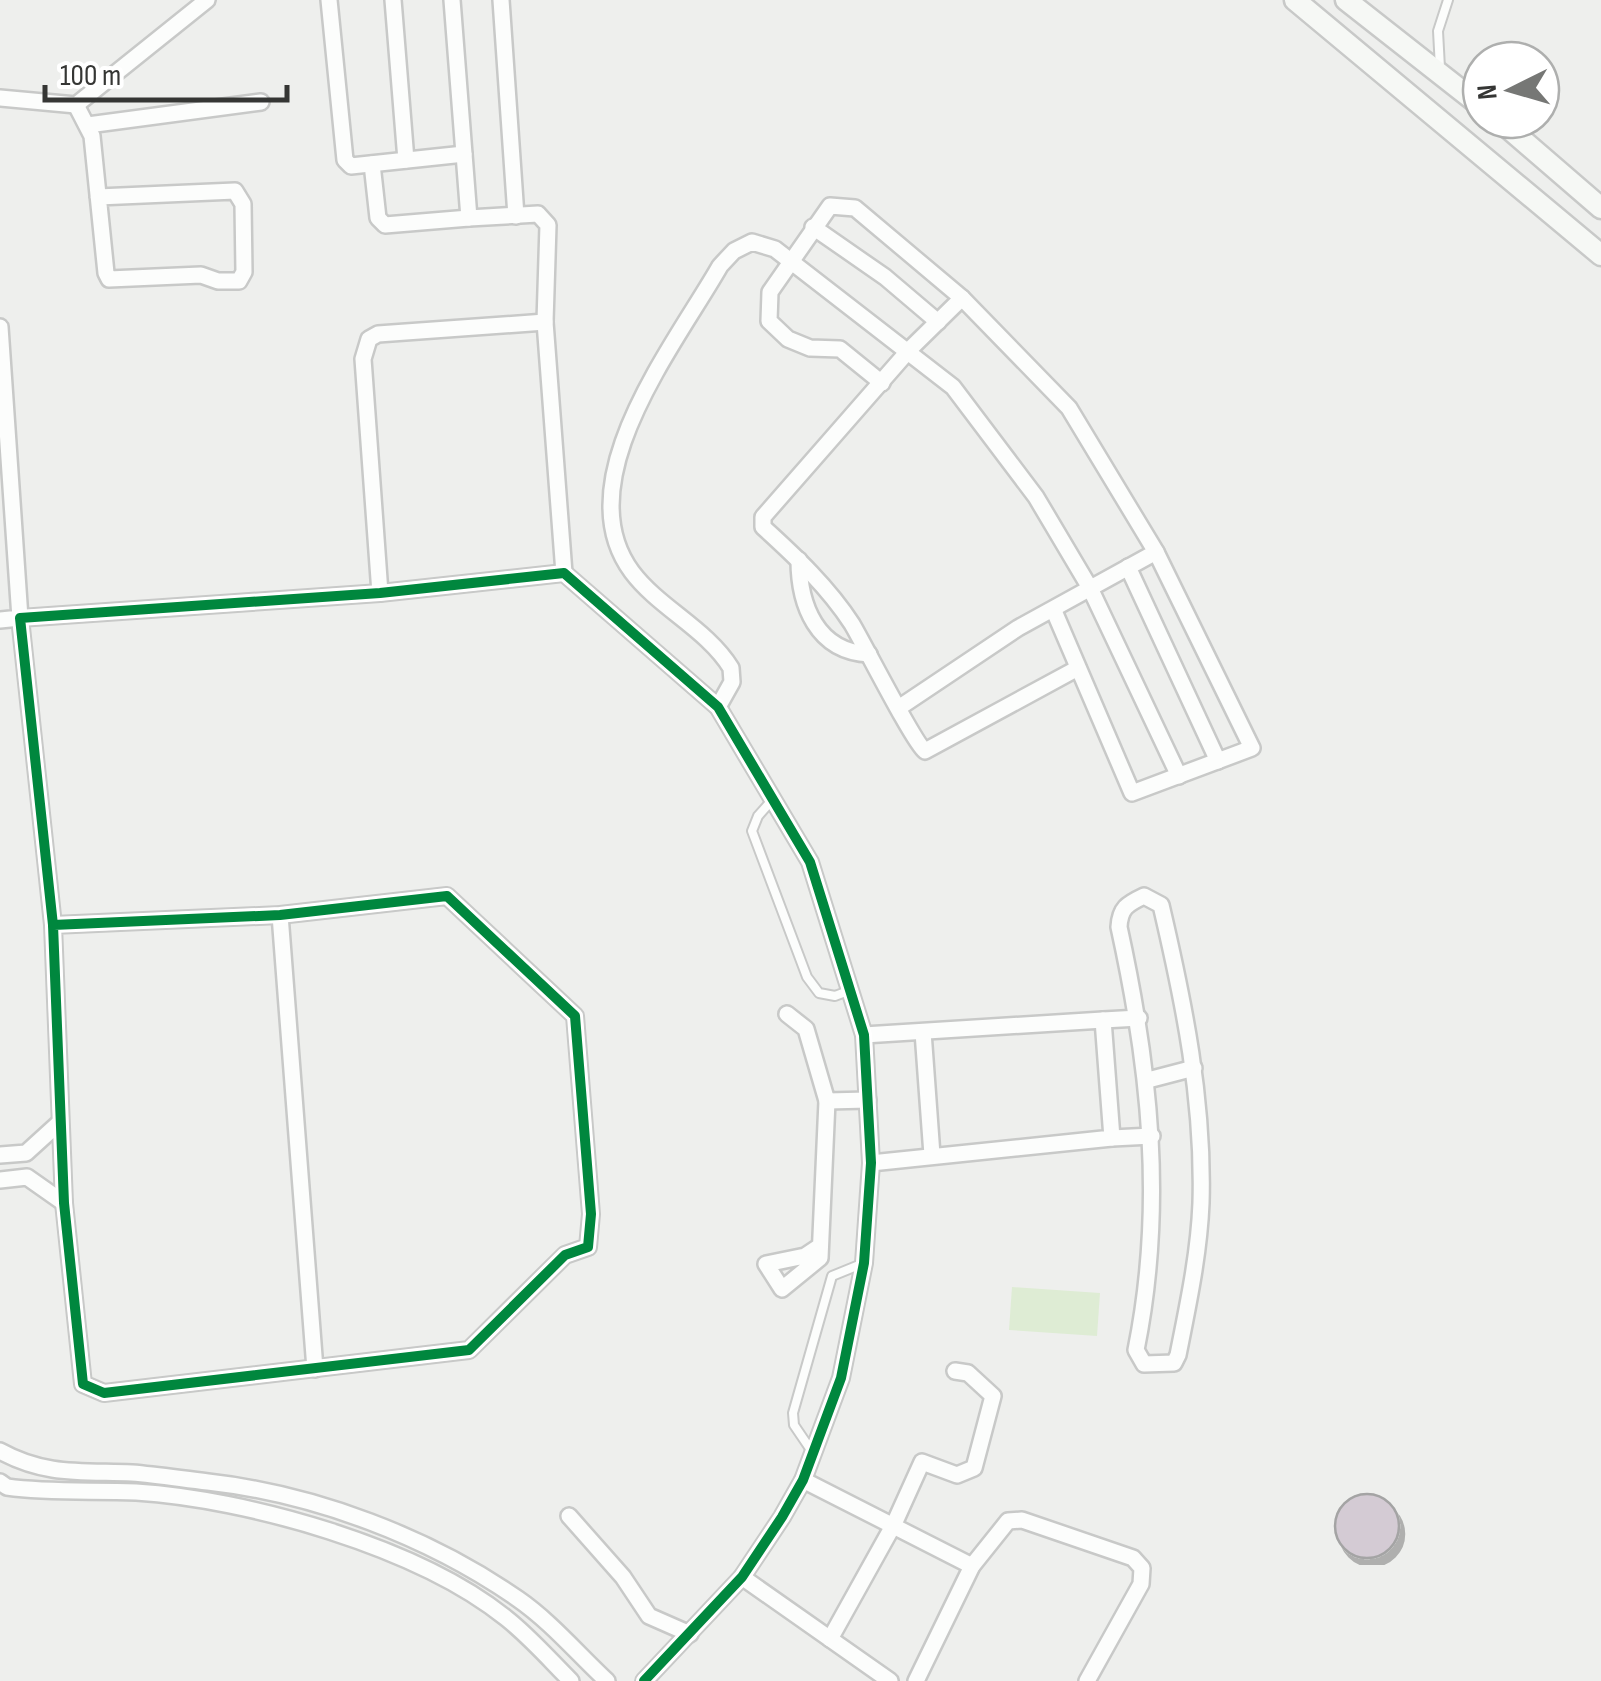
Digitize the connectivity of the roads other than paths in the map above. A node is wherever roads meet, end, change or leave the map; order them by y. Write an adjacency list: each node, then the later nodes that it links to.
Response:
1 (207, 0): 13 (street)
2 (329, 0): 18 (street)
3 (394, 0): 17 (street)
4 (452, 0): 16 (street)
5 (502, 0): 21 (street)
6 (1295, 0): 24 (main road)
7 (1346, 0): 9 (main road)
8 (1448, 0): 9 (lane)
9 (1441, 75): 10 (main road)
10 (1461, 90)
11 (0, 98): 13 (street)
12 (261, 102): 14 (street)
13 (76, 106): 14 (street)
14 (88, 125): 19 (street)
15 (1522, 140): 20 (main road)
16 (464, 154): 17 (street); 22 (street)
17 (406, 160): 18 (street)
18 (372, 164): 22 (street)
19 (98, 197): 19 (street)
20 (1601, 208)
21 (516, 216): 22 (street); 27 (street)
22 (469, 218)
23 (812, 227): 25 (street); 26 (street); 28 (street)
24 (1601, 254)
25 (790, 260): 30 (street); 31 (street); 44 (street)
26 (962, 298): 28 (street); 33 (street)
27 (545, 322): 36 (street); 38 (street)
28 (938, 322): 30 (street)
29 (0, 327): 32 (street)
30 (910, 349): 31 (street); 37 (street)
31 (882, 382): 34 (street)
32 (5, 446): 40 (street)
33 (1156, 552): 35 (street); 46 (street)
34 (798, 560): 42 (street); 42 (street)
35 (1128, 567): 37 (street); 46 (street)
36 (564, 573): 38 (street); 44 (street)
37 (1090, 588): 39 (street); 47 (street)
38 (380, 593): 40 (street)
39 (1054, 611): 43 (street); 45 (street)
40 (20, 618): 41 (street); 50 (street)
41 (0, 620)
42 (869, 654): 45 (street)
43 (1078, 668): 45 (street); 47 (street)
44 (718, 707): 48 (street)
45 (900, 707)
46 (1218, 761): 47 (street)
47 (1179, 776)
48 (773, 799): 51 (street); 51 (lane)
49 (280, 915): 50 (street); 73 (street); 73 (street)
50 (53, 925): 61 (street)
51 (848, 991): 56 (street)
52 (787, 1014): 60 (street)
53 (1139, 1018): 54 (street); 57 (street); 58 (street)
54 (1102, 1020): 55 (street); 63 (street)
55 (923, 1032): 56 (street); 66 (street)
56 (864, 1035): 59 (street)
57 (1194, 1068): 58 (street); 62 (street)
58 (1148, 1080): 62 (street)
59 (868, 1100): 60 (street); 67 (street)
60 (827, 1101): 71 (street)
61 (59, 1123): 64 (street); 70 (street)
62 (1152, 1136): 63 (street)
63 (1112, 1138): 66 (street)
64 (26, 1153): 65 (street); 68 (street)
65 (0, 1155)
66 (932, 1155): 67 (street)
67 (871, 1163): 72 (street)
68 (27, 1176): 69 (street); 70 (street)
69 (0, 1180)
70 (64, 1203): 73 (street)
71 (820, 1246): 71 (street)
72 (864, 1263): 76 (street); 76 (lane)
73 (315, 1369)
74 (955, 1371): 80 (street)
75 (0, 1451): 86 (street)
76 (813, 1453): 77 (street)
77 (803, 1480): 80 (street); 82 (street)
78 (0, 1482): 85 (street)
79 (568, 1516): 83 (street)
80 (894, 1524): 81 (street); 84 (street)
81 (972, 1566): 89 (street); 90 (street)
82 (742, 1577): 83 (street); 84 (street)
83 (690, 1634): 87 (street)
84 (830, 1639): 88 (street)
85 (572, 1681)
86 (607, 1681)
87 (644, 1681)
88 (890, 1681)
89 (916, 1681)
90 (1087, 1681)

